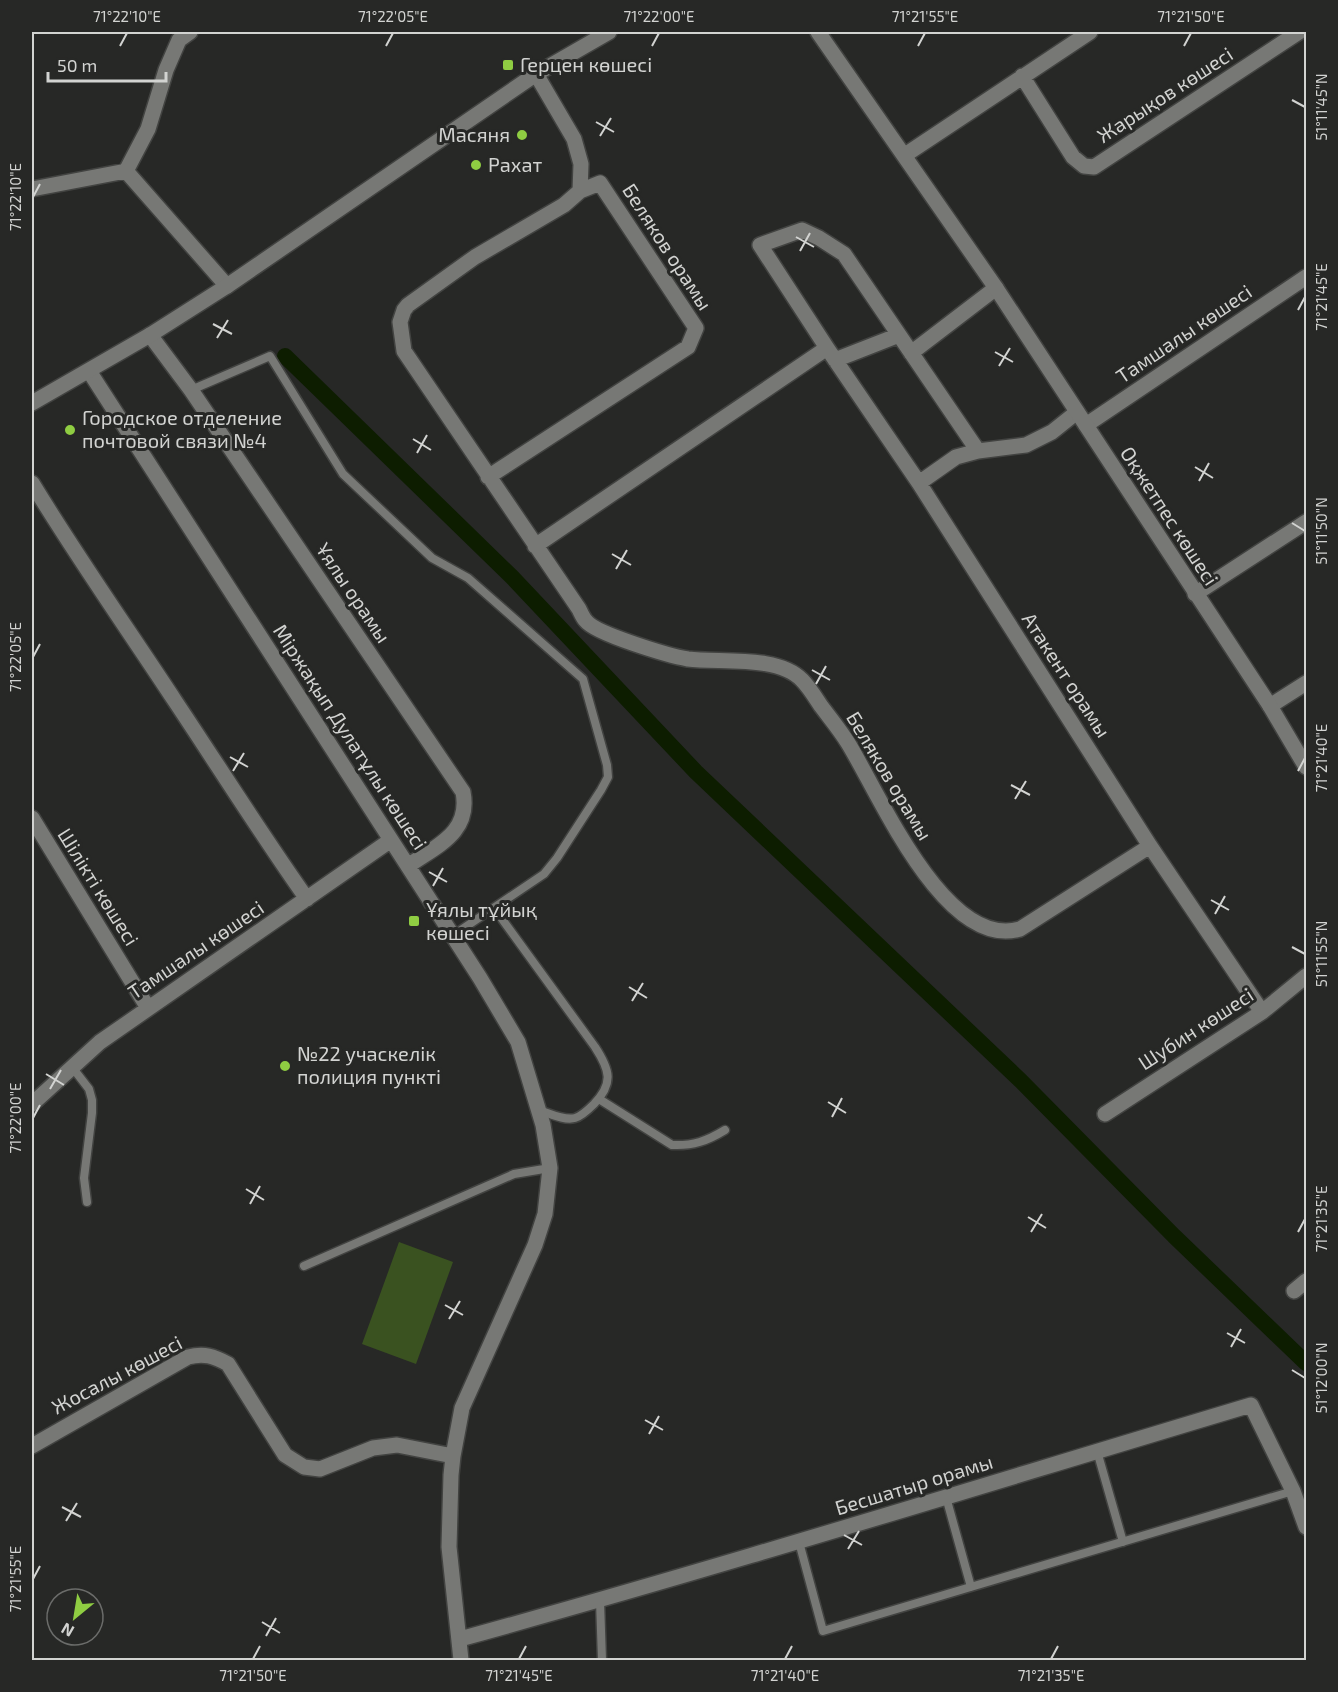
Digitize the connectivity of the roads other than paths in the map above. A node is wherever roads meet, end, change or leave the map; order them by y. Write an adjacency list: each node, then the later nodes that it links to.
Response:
1 (190, 32): 9 (street)
2 (609, 32): 6 (street)
3 (818, 32): 8 (street, Оқжетпес көшесі)
4 (1090, 32): 7 (street)
5 (1299, 32): 7 (street, Жарықов көшесі)
6 (536, 74): 11 (street); 13 (street)
7 (1022, 75): 8 (street)
8 (904, 155): 14 (street, Оқжетпес көшесі)
9 (126, 171): 10 (street); 13 (street)
10 (32, 189)
11 (580, 191): 24 (street, Беляков орамы); 24 (street, Беляков орамы)
12 (1306, 277): 22 (street, Тамшалы көшесі)
13 (227, 286): 15 (street)
14 (996, 288): 17 (street); 22 (street, Оқжетпес көшесі)
15 (150, 335): 19 (street); 20 (street, Ұялы орамы)
16 (899, 335): 17 (street); 18 (street); 18 (street, Атакент орамы)
17 (911, 353): 23 (street)
18 (831, 354): 26 (street, Атакент орамы); 28 (street)
19 (89, 371): 21 (street); 34 (street, Міржақып Дулатұлы көшесі)
20 (191, 390): 36 (street, Ұялы орамы); 38 (lane)
21 (32, 404)
22 (1082, 419): 23 (street, Тамшалы көшесі); 29 (street, Оқжетпес көшесі)
23 (978, 451): 26 (street, Тамшалы көшесі)
24 (488, 477): 28 (street, Беляков орамы)
25 (32, 483): 37 (street)
26 (919, 483): 35 (street, Атакент орамы)
27 (1306, 522): 29 (street)
28 (536, 546): 35 (street, Беляков орамы)
29 (1195, 594): 31 (street, Оқжетпес көшесі)
30 (1306, 683): 31 (street)
31 (1270, 706): 32 (street, Оқжетпес көшесі)
32 (1306, 767)
33 (32, 818): 41 (street, Шілікті көшесі)
34 (392, 840): 36 (street, Міржақып Дулатұлы көшесі); 37 (street, Тамшалы көшесі)
35 (1150, 846): 42 (street, Атакент орамы)
36 (408, 866): 39 (street, Міржақып Дулатұлы көшесі)
37 (307, 899): 41 (street, Тамшалы көшесі)
38 (494, 908): 39 (lane); 44 (lane)
39 (453, 936): 46 (street, Міржақып Дулатұлы көшесі)
40 (1306, 976): 42 (street, Шубин көшесі)
41 (148, 1008): 43 (street, Тамшалы көшесі)
42 (1262, 1012): 47 (street, Шубин көшесі)
43 (72, 1068): 45 (street, Тамшалы көшесі); 50 (lane)
44 (599, 1099): 46 (lane); 48 (lane)
45 (32, 1104)
46 (539, 1110): 49 (street, Міржақып Дулатұлы көшесі)
47 (1105, 1114)
48 (725, 1130)
49 (550, 1168): 51 (lane); 54 (street, Міржақып Дулатұлы көшесі)
50 (87, 1202)
51 (304, 1266)
52 (32, 1446): 54 (street, Жосалы көшесі)
53 (1097, 1451): 55 (street, Бесшатыр орамы); 56 (street, Бесшатыр орамы); 59 (lane)
54 (453, 1456): 62 (street, Міржақып Дулатұлы көшесі)
55 (1293, 1491): 57 (street, Бесшатыр орамы); 59 (lane)
56 (946, 1497): 58 (street, Бесшатыр орамы); 60 (lane)
57 (1306, 1527)
58 (800, 1542): 60 (lane); 61 (street, Бесшатыр орамы)
59 (1123, 1542): 60 (lane)
60 (971, 1587)
61 (600, 1600): 62 (street, Бесшатыр орамы); 64 (lane)
62 (460, 1639): 63 (street, Міржақып Дулатұлы көшесі)
63 (461, 1660)
64 (602, 1660)

